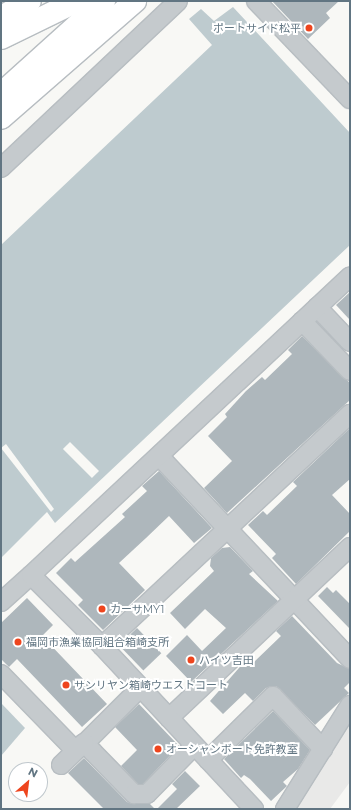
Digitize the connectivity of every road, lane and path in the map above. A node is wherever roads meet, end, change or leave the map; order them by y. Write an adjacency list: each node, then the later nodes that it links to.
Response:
1 (30, 1): 8 (main road)
2 (77, 1): 9 (main road)
3 (84, 1): 10 (main road)
4 (104, 1): 11 (main road)
5 (135, 1): 13 (main road)
6 (178, 1): 14 (street)
7 (256, 1): 12 (street)
8 (1, 17)
9 (1, 38)
10 (1, 73)
11 (1, 94)
12 (350, 99)
13 (1, 118)
14 (1, 168)
15 (350, 276): 16 (street)
16 (317, 307): 17 (street); 18 (street)
17 (302, 321): 19 (street); 21 (street)
18 (350, 342)
19 (350, 371)
20 (350, 414): 22 (street)
21 (159, 456): 22 (street); 24 (street)
22 (226, 530): 25 (street); 27 (street)
23 (350, 547): 25 (street)
24 (31, 575): 26 (street); 27 (street)
25 (294, 601): 28 (street); 32 (street)
26 (1, 602)
27 (102, 646): 30 (street)
28 (350, 659)
29 (1, 674): 34 (street)
30 (140, 688): 32 (street); 34 (street)
31 (350, 705): 35 (street)
32 (169, 718): 33 (street)
33 (194, 746): 34 (street); 36 (street)
34 (80, 747): 37 (street)
35 (323, 749): 36 (street); 39 (street)
36 (208, 760): 38 (street)
37 (61, 765)
38 (254, 809)
39 (286, 809)

